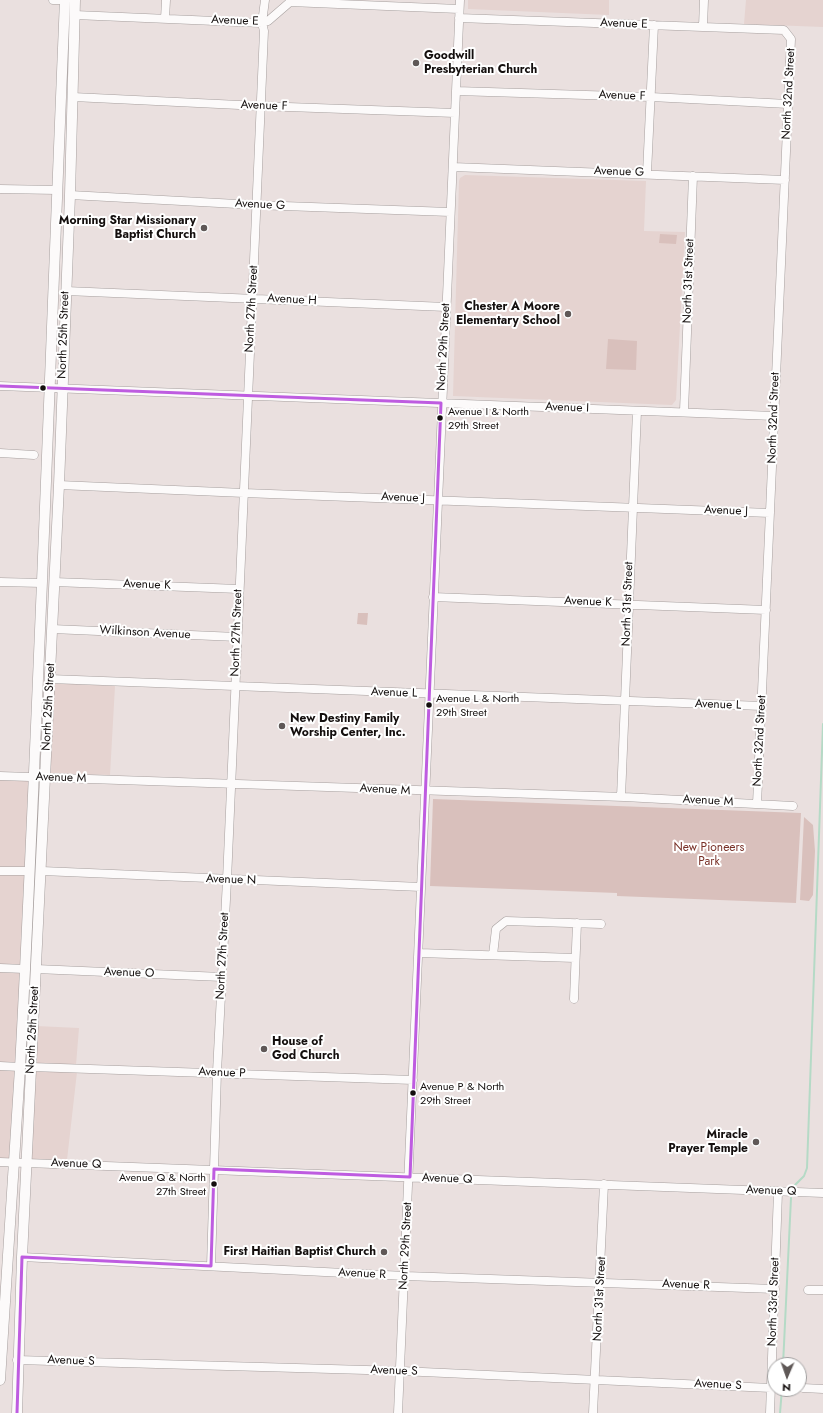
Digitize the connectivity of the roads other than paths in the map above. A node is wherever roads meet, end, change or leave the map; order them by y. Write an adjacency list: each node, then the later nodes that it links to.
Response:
1 (54, 0): 2 (street)
2 (65, 0): 9 (main road, North 25th Street)
3 (75, 0): 10 (main road, North 25th Street)
4 (166, 0): 12 (street)
5 (265, 0): 13 (street, North 27th Street)
6 (704, 0): 15 (street)
7 (290, 1): 8 (street, Avenue E); 13 (street, Avenue E)
8 (459, 4): 11 (street, North 29th Street)
9 (64, 14): 18 (main road); 28 (main road, North 25th Street)
10 (75, 15): 12 (street, Avenue E); 18 (main road, North 25th Street)
11 (459, 18): 14 (street, Avenue E); 17 (street, North 29th Street)
12 (165, 19): 13 (street, Avenue E)
13 (262, 23): 21 (street, North 27th Street)
14 (654, 25): 15 (street, Avenue E); 19 (street)
15 (703, 27): 16 (street, Avenue E)
16 (788, 32): 20 (street, North 32nd Street)
17 (456, 91): 19 (street, Avenue F); 22 (street, North 29th Street)
18 (73, 97): 21 (street, Avenue F); 29 (main road, North 25th Street)
19 (651, 97): 20 (street, Avenue F); 24 (street)
20 (788, 104): 26 (street, North 32nd Street)
21 (260, 106): 22 (street, Avenue F); 30 (street, North 27th Street)
22 (455, 113): 23 (street, North 29th Street)
23 (452, 167): 24 (street, Avenue G); 31 (street, North 29th Street)
24 (647, 173): 25 (street, Avenue G)
25 (693, 176): 26 (street, Avenue G); 42 (street, North 31st Street)
26 (785, 180): 43 (street, North 32nd Street)
27 (0, 189): 28 (street)
28 (57, 190): 32 (main road); 37 (main road, North 25th Street)
29 (70, 195): 30 (street, Avenue G); 32 (main road, North 25th Street)
30 (256, 205): 31 (street, Avenue G); 34 (street, North 27th Street)
31 (450, 212): 35 (street, North 29th Street)
32 (67, 271): 33 (main road, North 25th Street)
33 (66, 291): 34 (street, Avenue H); 38 (main road, North 25th Street)
34 (252, 298): 35 (street, Avenue H); 39 (street, North 27th Street)
35 (446, 307): 40 (street, North 29th Street)
36 (0, 386): 37 (street, Avenue I)
37 (50, 388): 38 (street, Avenue I); 53 (main road, North 25th Street)
38 (62, 388): 39 (street, Avenue I); 46 (main road, North 25th Street)
39 (248, 396): 40 (street, Avenue I); 47 (street, North 27th Street)
40 (442, 403): 41 (street, Avenue I); 48 (street, North 29th Street)
41 (637, 411): 42 (street, Avenue I); 49 (street, North 31st Street)
42 (684, 411): 43 (street, Avenue I)
43 (774, 416): 50 (street, North 32nd Street)
44 (0, 453): 45 (street)
45 (34, 455)
46 (59, 485): 47 (street, Avenue J); 52 (main road, North 25th Street)
47 (244, 494): 48 (street, Avenue J); 54 (street, North 27th Street)
48 (438, 500): 49 (street, Avenue J); 55 (street, North 29th Street)
49 (632, 506): 50 (street, Avenue J); 56 (street, North 31st Street)
50 (770, 512): 57 (street, North 32nd Street)
51 (0, 582): 53 (street)
52 (54, 582): 54 (street, Avenue K); 58 (main road, North 25th Street)
53 (42, 583): 60 (main road); 67 (main road, North 25th Street)
54 (239, 589): 59 (street, North 27th Street)
55 (433, 597): 56 (street, Avenue K); 63 (street, North 29th Street)
56 (628, 604): 57 (street, Avenue K); 64 (street, North 31st Street)
57 (766, 610): 65 (street, North 32nd Street)
58 (52, 629): 59 (street, Wilkinson Avenue); 60 (main road, North 25th Street)
59 (237, 638): 62 (street, North 27th Street)
60 (51, 664): 61 (main road, North 25th Street)
61 (50, 679): 62 (street, Avenue L); 68 (main road, North 25th Street)
62 (235, 687): 63 (street, Avenue L); 69 (street, North 27th Street)
63 (430, 694): 64 (street, Avenue L); 70 (street, North 29th Street)
64 (624, 702): 65 (street, Avenue L); 71 (street, North 31st Street)
65 (762, 706): 72 (street, North 32nd Street)
66 (0, 776): 67 (street, Avenue M)
67 (33, 777): 68 (street, Avenue M); 75 (main road, North 25th Street)
68 (46, 777): 69 (street, Avenue M); 76 (main road, North 25th Street)
69 (231, 783): 70 (street, Avenue M); 77 (street, North 27th Street)
70 (426, 791): 71 (street, Avenue M); 78 (street, North 29th Street)
71 (621, 797): 72 (street, Avenue M)
72 (757, 804): 73 (street, Avenue M)
73 (793, 806)
74 (0, 870): 75 (street)
75 (29, 871): 85 (main road, North 25th Street)
76 (42, 871): 77 (street, Avenue N); 86 (main road, North 25th Street)
77 (227, 880): 78 (street, Avenue N); 87 (street, North 27th Street)
78 (421, 888): 81 (street, North 29th Street)
79 (577, 924): 80 (street); 82 (street); 83 (street)
80 (601, 924)
81 (419, 953): 82 (street); 94 (street, North 29th Street)
82 (493, 955): 83 (street)
83 (576, 958): 88 (street)
84 (0, 968): 85 (street)
85 (25, 969): 89 (main road); 91 (main road, North 25th Street)
86 (36, 969): 87 (street, Avenue O); 89 (main road, North 25th Street)
87 (222, 977): 93 (street, North 27th Street)
88 (574, 998)
89 (32, 1048): 92 (main road, North 25th Street)
90 (0, 1066): 91 (street)
91 (20, 1067): 96 (main road, North 25th Street)
92 (31, 1067): 93 (street, Avenue P); 97 (main road, North 25th Street)
93 (217, 1072): 94 (street, Avenue P); 98 (street, North 27th Street)
94 (413, 1080): 99 (street, North 29th Street)
95 (0, 1162): 96 (street, Avenue Q)
96 (14, 1162): 97 (street, Avenue Q); 114 (main road, North 25th Street)
97 (27, 1163): 98 (street, Avenue Q); 103 (main road, North 25th Street)
98 (214, 1169): 99 (street, Avenue Q); 104 (street, North 27th Street)
99 (410, 1177): 100 (street, Avenue Q); 105 (street, North 29th Street)
100 (604, 1184): 101 (street, Avenue Q); 106 (street, North 31st Street)
101 (778, 1192): 102 (street, Avenue Q); 107 (street, North 33rd Street)
102 (823, 1193)
103 (22, 1257): 104 (street, Avenue R); 111 (main road, North 25th Street)
104 (211, 1266): 105 (street, Avenue R)
105 (405, 1276): 106 (street, Avenue R); 112 (street, North 29th Street)
106 (601, 1282): 107 (street, Avenue R); 113 (street, North 31st Street)
107 (775, 1289): 110 (street, North 33rd Street)
108 (808, 1290): 109 (street)
109 (823, 1290)
110 (772, 1357)
111 (17, 1360): 112 (street, Avenue S); 119 (main road, North 25th Street)
112 (401, 1371): 113 (street, Avenue S); 120 (street, North 29th Street)
113 (595, 1379): 115 (street, Avenue S); 121 (street, North 31st Street)
114 (0, 1380)
115 (767, 1388)
116 (807, 1388): 117 (street)
117 (823, 1389)
118 (771, 1397): 122 (street, North 33rd Street)
119 (17, 1413)
120 (398, 1413)
121 (593, 1413)
122 (770, 1413)

